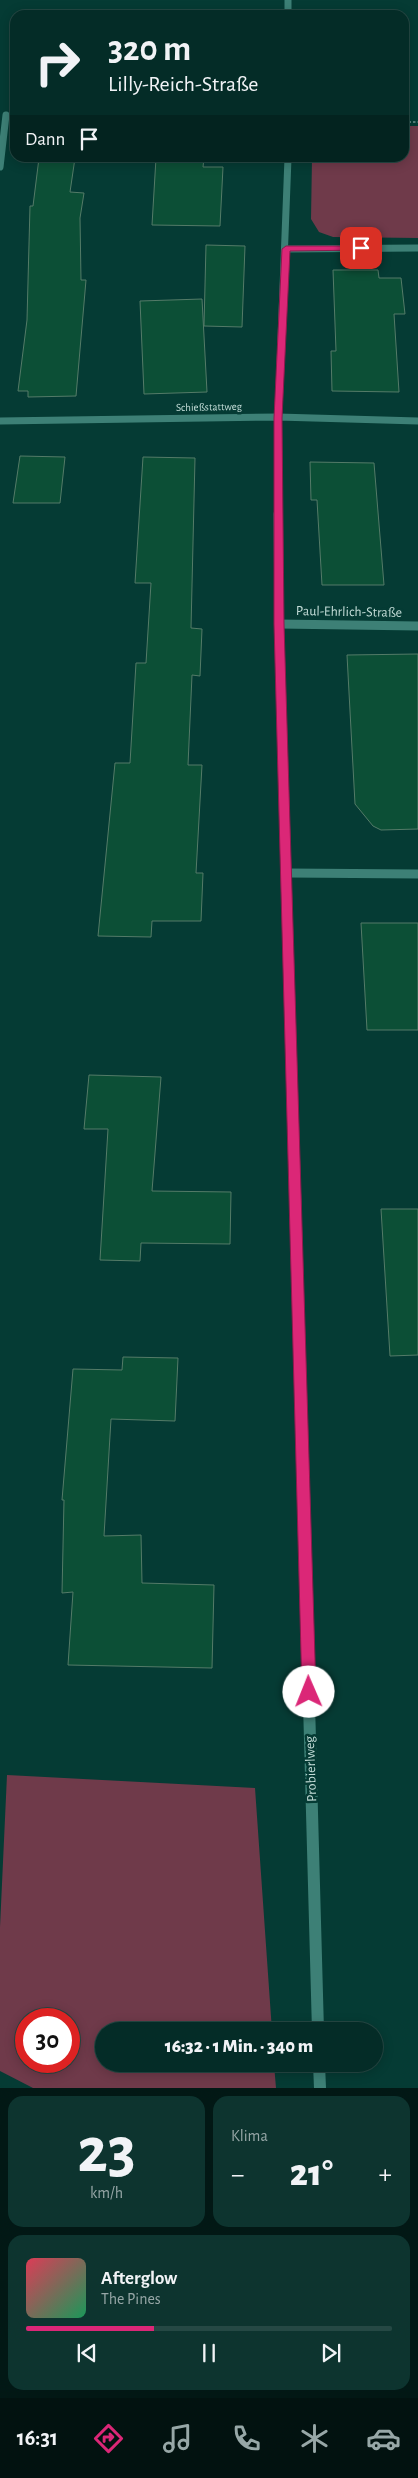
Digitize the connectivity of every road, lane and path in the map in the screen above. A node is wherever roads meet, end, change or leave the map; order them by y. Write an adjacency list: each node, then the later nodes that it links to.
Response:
1 (3, 116): 3 (street)
2 (288, 162): 5 (street, Probierlweg)
3 (0, 167)
4 (418, 248): 5 (street)
5 (286, 249): 6 (street, Probierlweg)
6 (278, 418): 7 (street, Schießstattweg); 8 (street, Schießstattweg); 9 (street, Probierlweg)
7 (0, 421)
8 (418, 421)
9 (279, 624): 10 (street, Paul-Ehrlich-Straße); 11 (street, Probierlweg)
10 (418, 626)
11 (288, 873): 12 (street); 13 (street, Probierlweg)
12 (418, 874)
13 (318, 2022)
14 (319, 2072): 15 (street)
15 (320, 2088)

